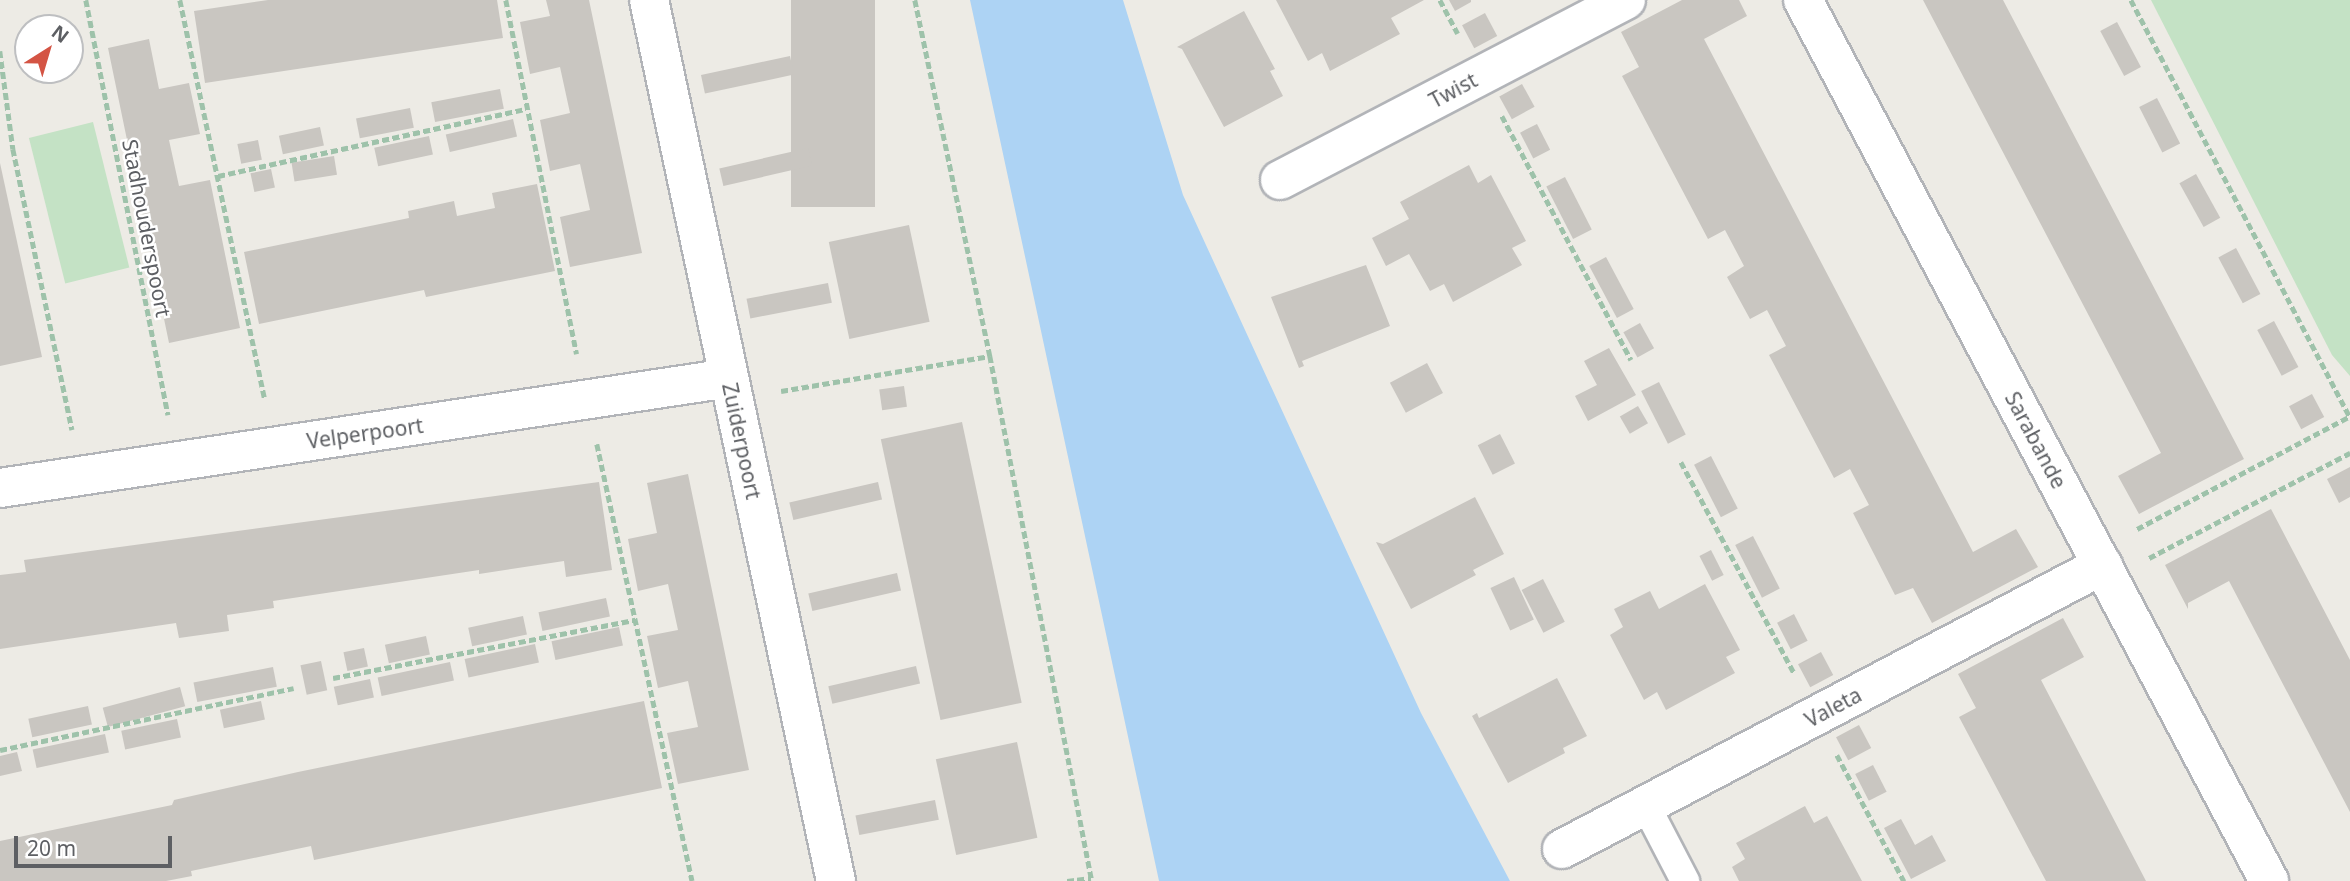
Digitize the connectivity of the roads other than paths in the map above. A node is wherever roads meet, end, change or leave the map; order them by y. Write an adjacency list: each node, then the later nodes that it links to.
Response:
1 (649, 0): 5 (street, Zuiderpoort)
2 (1626, 0): 4 (street, Twist)
3 (1803, 0): 7 (street, Sarabande)
4 (1280, 180)
5 (732, 389): 6 (street, Velperpoort); 10 (street, Zuiderpoort)
6 (0, 488)
7 (2104, 565): 8 (street, Valeta); 12 (street, Sarabande)
8 (1646, 806): 9 (street, Valeta); 11 (lane)
9 (1562, 849)
10 (836, 881)
11 (1685, 881)
12 (2269, 881)

